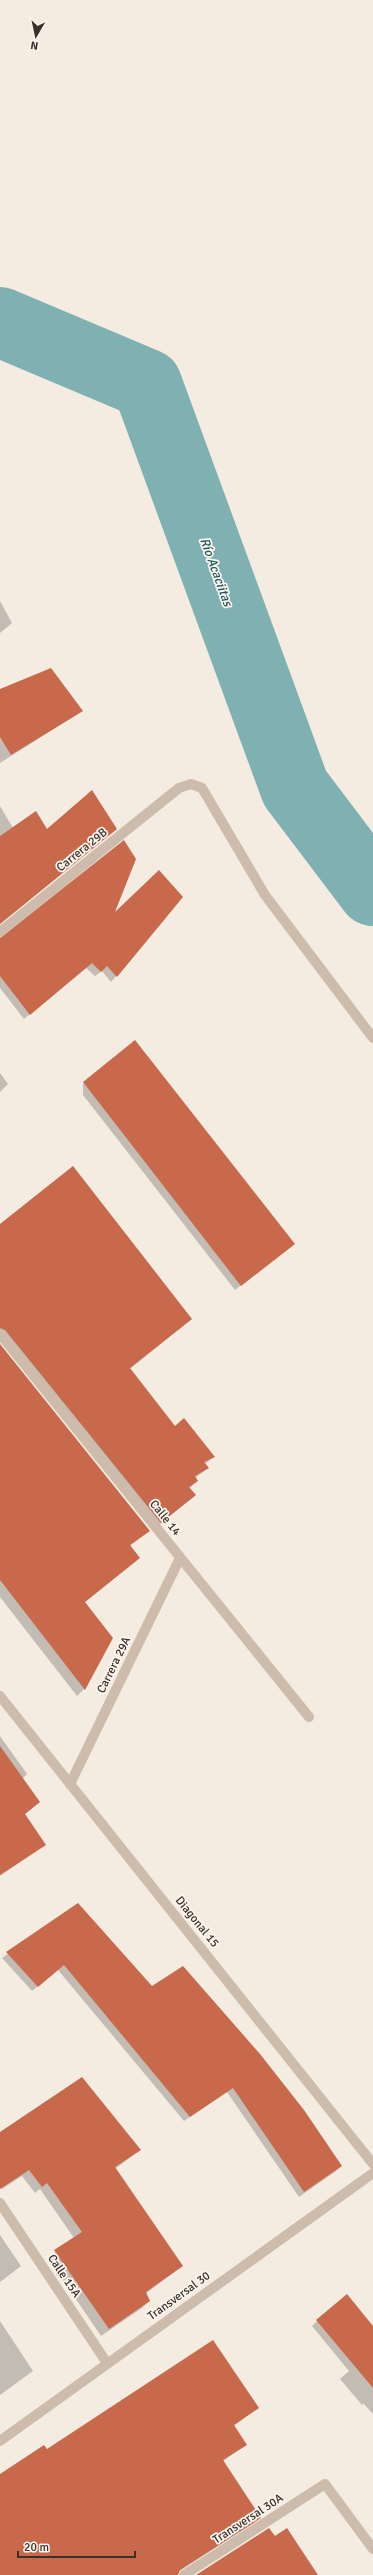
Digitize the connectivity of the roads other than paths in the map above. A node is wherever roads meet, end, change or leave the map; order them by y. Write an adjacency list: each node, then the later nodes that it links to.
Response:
1 (0, 932): 2 (street, Carrera 29B)
2 (373, 1038)
3 (0, 1334): 4 (street, Calle 14)
4 (180, 1558): 6 (street, Calle 14); 7 (street, Carrera 29A)
5 (0, 1696): 7 (street, Diagonal 15)
6 (309, 1717)
7 (70, 1784): 8 (street, Diagonal 15)
8 (373, 2164)
9 (373, 2173): 11 (street, Transversal 30)
10 (0, 2203): 11 (street, Calle 15A)
11 (107, 2363): 12 (street, Transversal 30)
12 (0, 2441)
13 (373, 2549): 14 (street, Transversal 30A)
14 (184, 2575)

